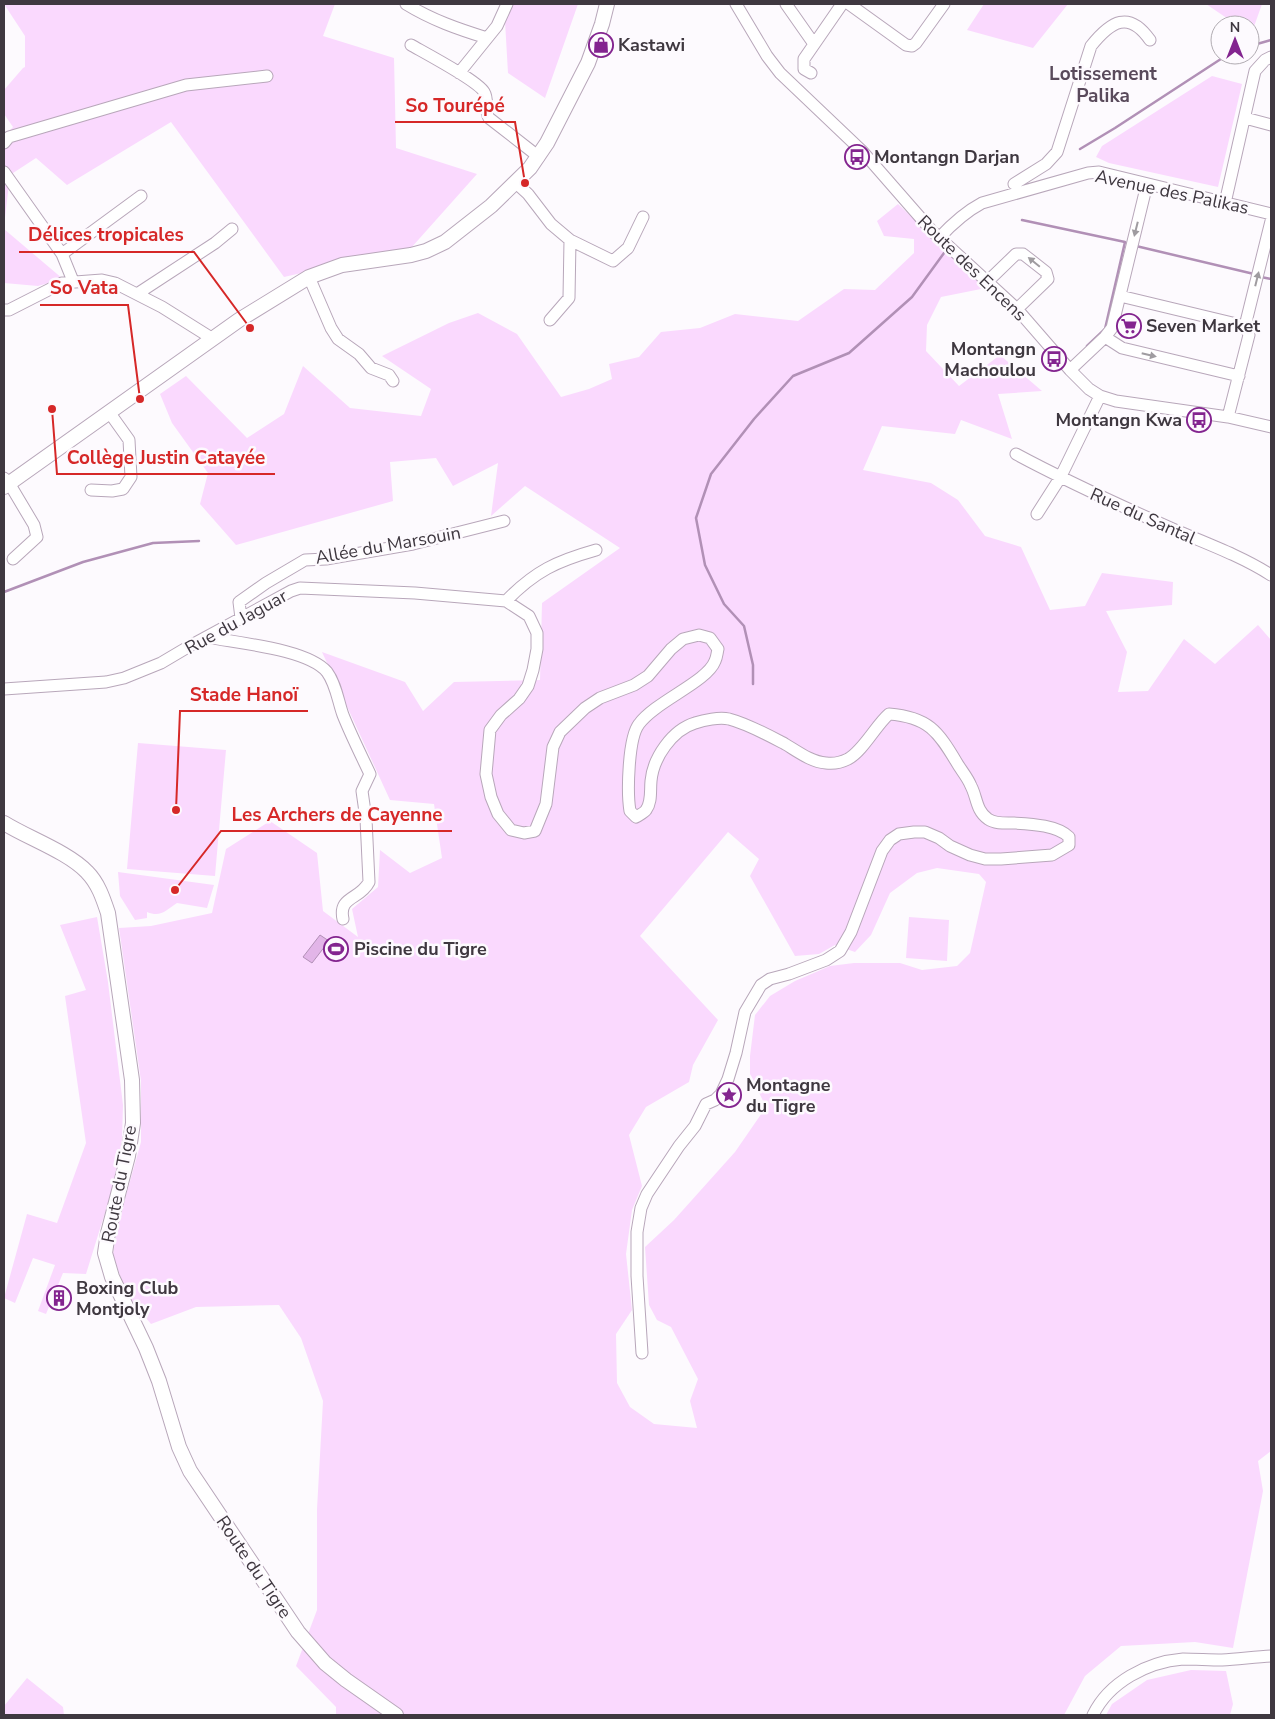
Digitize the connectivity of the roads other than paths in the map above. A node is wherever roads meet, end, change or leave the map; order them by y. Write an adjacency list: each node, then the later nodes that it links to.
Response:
1 (406, 4): 9 (street)
2 (507, 4): 9 (street)
3 (608, 4): 20 (main road)
4 (736, 4): 33 (street, Route des Encens)
5 (786, 4): 11 (street)
6 (842, 4): 11 (street)
7 (849, 4): 8 (street)
8 (944, 4)
9 (487, 38): 14 (street)
10 (1150, 40): 22 (street)
11 (814, 44): 15 (street)
12 (411, 45): 14 (street)
13 (1271, 57): 17 (street)
14 (459, 73): 20 (street)
15 (811, 73)
16 (267, 76): 19 (street)
17 (1245, 118): 18 (street); 28 (street)
18 (1271, 125)
19 (4, 143)
20 (539, 157): 23 (main road)
21 (4, 172): 35 (street)
22 (1033, 173): 24 (street); 26 (street)
23 (516, 183): 34 (street); 36 (main road)
24 (1014, 184)
25 (1147, 184): 26 (street, Avenue des Palikas); 28 (street, Avenue des Palikas); 40 (street, one-way to 40)
26 (1040, 188): 33 (street, Avenue des Palikas)
27 (141, 196): 35 (street)
28 (1225, 202): 29 (street, Avenue des Palikas)
29 (1271, 214)
30 (643, 217): 34 (street)
31 (1271, 221): 44 (street, one-way to 31)
32 (232, 229): 39 (street)
33 (939, 238): 38 (street, Route des Encens)
34 (570, 240): 43 (street)
35 (62, 254): 37 (street)
36 (309, 277): 46 (main road); 49 (street)
37 (73, 281): 39 (street); 42 (street)
38 (987, 282): 41 (street, Route des Encens); 41 (street, one-way to 38)
39 (137, 294): 46 (street)
40 (1120, 296): 44 (street); 45 (street)
41 (1017, 309): 47 (street, Route des Encens)
42 (4, 310)
43 (550, 320)
44 (1245, 326): 48 (street)
45 (1105, 336): 47 (street); 48 (street, one-way to 48)
46 (213, 339): 51 (main road)
47 (1070, 370): 50 (street, Route des Encens)
48 (1238, 376): 52 (street)
49 (393, 381)
50 (1100, 396): 52 (street, Route des Encens); 55 (street)
51 (109, 412): 56 (main road); 57 (street)
52 (1228, 417): 53 (street, Route des Encens)
53 (1271, 427)
54 (1016, 454): 55 (street, Rue du Santal)
55 (1060, 478): 58 (street); 62 (street, Rue du Santal)
56 (5, 483): 61 (street)
57 (91, 490)
58 (1037, 514)
59 (504, 521): 64 (street, Allée du Marsouin)
60 (596, 550): 63 (street)
61 (14, 558)
62 (1271, 575)
63 (506, 601): 64 (street, Rue du Jaguar); 69 (street, Rue du Jaguar)
64 (241, 618): 65 (street, Rue du Jaguar)
65 (208, 636): 66 (street, Rue du Jaguar); 68 (street)
66 (4, 689)
67 (4, 823): 71 (main road, Route du Tigre)
68 (343, 919)
69 (642, 1353)
70 (1271, 1656): 72 (street)
71 (396, 1715)
72 (1093, 1715)

